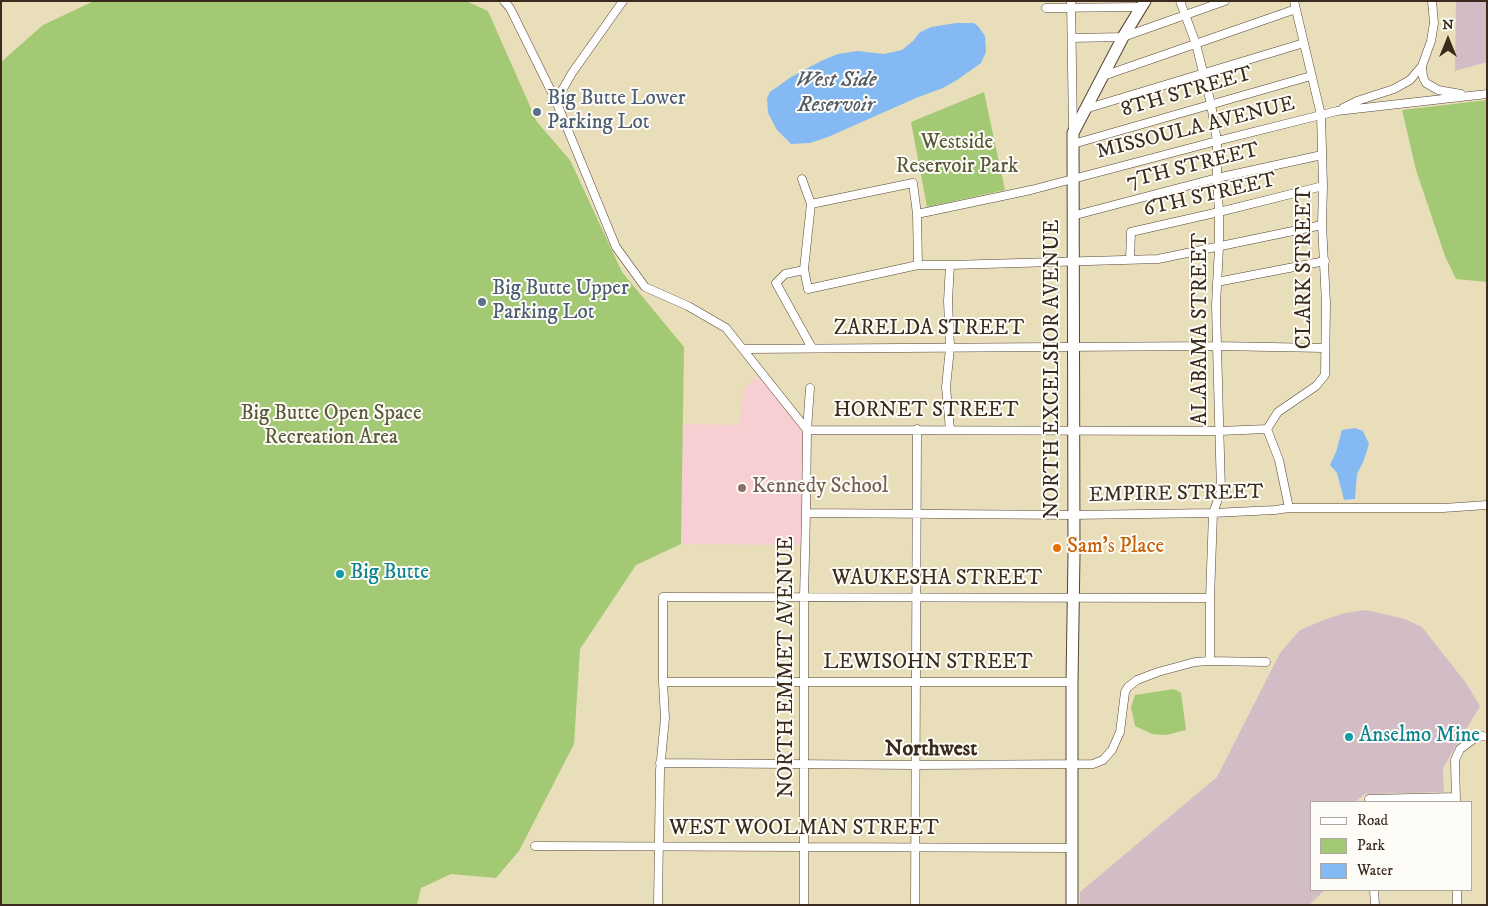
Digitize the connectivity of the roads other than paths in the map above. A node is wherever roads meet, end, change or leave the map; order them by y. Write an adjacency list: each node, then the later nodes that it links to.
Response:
1 (504, 1): 21 (street, HORNET STREET)
2 (623, 1): 21 (street)
3 (1180, 1): 10 (street, ALABAMA STREET)
4 (1225, 1): 10 (street)
5 (1432, 1): 15 (street)
6 (1071, 4): 7 (street); 9 (street); 11 (street)
7 (1143, 4): 12 (street)
8 (1295, 5): 13 (street, CLARK STREET); 14 (street)
9 (1046, 8)
10 (1185, 15): 12 (street); 14 (street, ALABAMA STREET)
11 (1072, 38): 12 (street); 26 (street)
12 (1123, 38): 17 (street)
13 (1304, 43): 16 (street); 18 (street, CLARK STREET)
14 (1196, 44): 16 (street, ALABAMA STREET); 17 (street)
15 (1422, 66): 20 (street); 24 (street)
16 (1203, 75): 22 (street, ALABAMA STREET); 23 (street)
17 (1103, 76): 23 (street)
18 (1311, 76): 22 (street, 8TH STREET); 25 (street, CLARK STREET)
19 (1487, 94): 20 (street, MISSOULA AVENUE)
20 (1470, 95): 24 (street, MISSOULA AVENUE)
21 (556, 101): 52 (street, HORNET STREET)
22 (1211, 104): 27 (street, ALABAMA STREET); 28 (street, 8TH STREET)
23 (1085, 109): 26 (street)
24 (1337, 111): 25 (street, MISSOULA AVENUE)
25 (1321, 115): 27 (street, MISSOULA AVENUE); 29 (street, CLARK STREET)
26 (1073, 132): 28 (street, NORTH EXCELSIOR AVENUE)
27 (1217, 141): 30 (street, ALABAMA STREET); 32 (street, MISSOULA AVENUE)
28 (1073, 144): 32 (street, NORTH EXCELSIOR AVENUE)
29 (1322, 155): 30 (street, 7TH STREET); 33 (street, CLARK STREET)
30 (1217, 178): 35 (street, ALABAMA STREET); 37 (street, 7TH STREET)
31 (802, 179): 34 (street)
32 (1073, 179): 36 (street, MISSOULA AVENUE); 37 (street, NORTH EXCELSIOR AVENUE)
33 (1323, 186): 35 (street, 6TH STREET); 38 (street, CLARK STREET)
34 (811, 204): 36 (street); 45 (street)
35 (1219, 212): 39 (street, ALABAMA STREET); 40 (street, 6TH STREET)
36 (917, 214): 43 (street)
37 (1072, 216): 41 (street, NORTH EXCELSIOR AVENUE)
38 (1322, 225): 39 (street); 42 (street, CLARK STREET)
39 (1219, 247): 40 (street); 46 (street, ALABAMA STREET)
40 (1130, 260): 41 (street)
41 (1074, 261): 44 (street); 48 (street, NORTH EXCELSIOR AVENUE)
42 (1325, 261): 46 (street); 51 (street, CLARK STREET)
43 (918, 265): 44 (street); 45 (street)
44 (950, 265): 50 (street)
45 (804, 270): 49 (street)
46 (1218, 282): 47 (street, ALABAMA STREET)
47 (1217, 346): 48 (street, ZARELDA STREET); 51 (street, ZARELDA STREET); 59 (street, ALABAMA STREET)
48 (1073, 347): 50 (street, ZARELDA STREET); 58 (street, NORTH EXCELSIOR AVENUE)
49 (812, 348): 50 (street, ZARELDA STREET); 52 (street, ZARELDA STREET)
50 (950, 348): 57 (street)
51 (1324, 348): 54 (street, CLARK STREET)
52 (744, 349): 55 (street, HORNET STREET)
53 (810, 388): 55 (street, NORTH EMMET AVENUE)
54 (1267, 429): 59 (street, HORNET STREET); 61 (street)
55 (807, 430): 56 (street, HORNET STREET); 62 (street, NORTH EMMET AVENUE)
56 (917, 430): 57 (street, HORNET STREET); 63 (street)
57 (950, 430): 58 (street, HORNET STREET)
58 (1074, 430): 59 (street, HORNET STREET); 65 (street, NORTH EXCELSIOR AVENUE)
59 (1220, 431): 64 (street, ALABAMA STREET)
60 (1487, 506): 61 (street, EMPIRE STREET)
61 (1289, 508): 64 (street, EMPIRE STREET)
62 (806, 513): 63 (street, EMPIRE STREET); 66 (street, NORTH EMMET AVENUE)
63 (916, 513): 65 (street, EMPIRE STREET); 67 (street)
64 (1214, 513): 65 (street, EMPIRE STREET); 69 (street, ALABAMA STREET)
65 (1073, 515): 68 (street, NORTH EXCELSIOR AVENUE)
66 (804, 597): 67 (street, WAUKESHA STREET); 72 (street, NORTH EMMET AVENUE); 74 (street, WAUKESHA STREET)
67 (915, 597): 68 (street, WAUKESHA STREET); 73 (street)
68 (1074, 598): 69 (street, WAUKESHA STREET); 75 (street, NORTH EXCELSIOR AVENUE)
69 (1210, 598): 70 (street, ALABAMA STREET)
70 (1210, 661): 71 (street); 80 (street)
71 (1266, 662)
72 (804, 681): 73 (street, LEWISOHN STREET); 74 (street, LEWISOHN STREET); 78 (street, NORTH EMMET AVENUE)
73 (916, 681): 75 (street, LEWISOHN STREET); 79 (street)
74 (663, 682): 77 (street)
75 (1072, 682): 80 (street, NORTH EXCELSIOR AVENUE)
76 (1487, 737): 82 (street)
77 (660, 763): 78 (street); 84 (street)
78 (804, 764): 79 (street); 85 (street, NORTH EMMET AVENUE)
79 (915, 765): 80 (street); 86 (street)
80 (1072, 765): 87 (street, NORTH EXCELSIOR AVENUE)
81 (1370, 800): 82 (street)
82 (1456, 800)
83 (535, 846): 84 (street, WEST WOOLMAN STREET)
84 (658, 847): 85 (street, WEST WOOLMAN STREET); 90 (street)
85 (804, 848): 86 (street, WEST WOOLMAN STREET); 91 (street, NORTH EMMET AVENUE)
86 (916, 848): 87 (street, WEST WOOLMAN STREET); 92 (street)
87 (1072, 848): 93 (street, NORTH EXCELSIOR AVENUE)
88 (1374, 891): 94 (street)
89 (1457, 891): 95 (street)
90 (658, 905)
91 (804, 905)
92 (915, 905)
93 (1072, 905)
94 (1375, 905)
95 (1457, 905)

